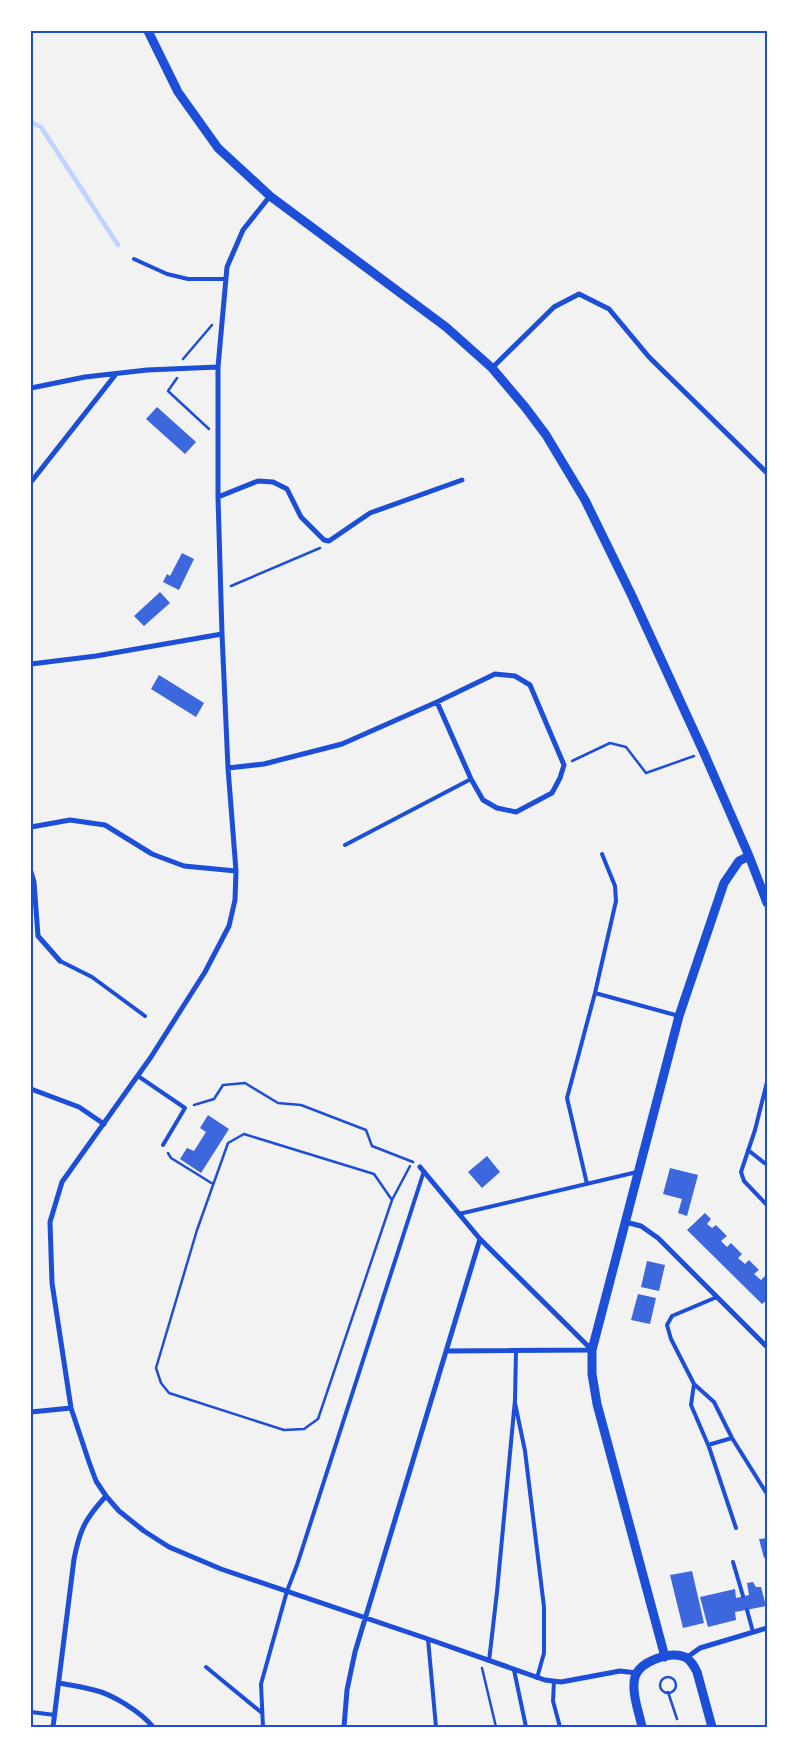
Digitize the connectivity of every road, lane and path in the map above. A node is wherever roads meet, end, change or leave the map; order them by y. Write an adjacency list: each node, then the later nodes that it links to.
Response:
1 (149, 32): 2 (street)
2 (270, 196): 4 (street); 8 (street)
3 (134, 259): 4 (lane)
4 (226, 279): 5 (street)
5 (224, 304): 6 (street); 9 (path)
6 (218, 367): 7 (street); 12 (street)
7 (184, 368): 9 (street); 12 (path)
8 (492, 368): 13 (street); 22 (street)
9 (175, 369): 10 (street)
10 (116, 374): 11 (street); 15 (street)
11 (31, 388)
12 (218, 438): 16 (street)
13 (767, 473)
14 (462, 480): 17 (street)
15 (31, 482)
16 (218, 497): 17 (street); 18 (street)
17 (329, 541): 18 (path)
18 (222, 590): 19 (street)
19 (222, 634): 20 (street); 24 (street)
20 (31, 664)
21 (437, 702): 23 (street); 24 (street); 25 (street)
22 (704, 753): 23 (path); 29 (street)
23 (564, 765): 25 (street)
24 (228, 768): 30 (street)
25 (471, 779): 27 (lane)
26 (31, 827): 30 (street)
27 (345, 845)
28 (602, 854): 34 (lane)
29 (749, 856): 32 (street); 36 (street)
30 (236, 871): 37 (street)
31 (31, 872): 33 (street)
32 (767, 903)
33 (60, 961): 35 (lane)
34 (595, 993): 36 (lane); 49 (lane)
35 (145, 1016)
36 (679, 1016): 47 (street)
37 (138, 1076): 40 (lane); 41 (street)
38 (767, 1082): 43 (lane)
39 (31, 1089): 41 (street)
40 (185, 1108): 42 (lane); 44 (path)
41 (104, 1124): 62 (street)
42 (163, 1145): 48 (path)
43 (748, 1150): 45 (lane); 51 (lane)
44 (412, 1162): 46 (path); 50 (path)
45 (767, 1165)
46 (422, 1169): 52 (street); 70 (lane)
47 (637, 1172): 49 (lane); 53 (street)
48 (213, 1184): 50 (path); 50 (path)
49 (587, 1184): 52 (lane)
50 (392, 1200)
51 (767, 1205)
52 (459, 1214): 54 (street)
53 (624, 1222): 55 (street); 57 (street)
54 (480, 1239): 57 (street); 58 (street)
55 (716, 1297): 56 (street); 60 (lane)
56 (767, 1347)
57 (592, 1350): 59 (street); 78 (street)
58 (447, 1351): 59 (street); 73 (street)
59 (516, 1351): 61 (lane)
60 (694, 1384): 64 (lane); 65 (lane)
61 (515, 1400): 80 (lane); 84 (lane)
62 (71, 1408): 63 (street); 67 (street)
63 (31, 1412)
64 (732, 1438): 65 (lane); 66 (lane)
65 (708, 1445): 68 (lane)
66 (767, 1494)
67 (106, 1496): 70 (street); 86 (street)
68 (736, 1528)
69 (733, 1562): 71 (lane)
70 (287, 1591): 73 (street); 89 (lane)
71 (743, 1596)
72 (747, 1610): 75 (lane)
73 (365, 1618): 76 (street); 95 (street)
74 (767, 1628): 75 (street)
75 (753, 1632): 79 (street)
76 (428, 1639): 77 (street); 96 (lane)
77 (479, 1657): 80 (street); 97 (path)
78 (665, 1657): 79 (street); 83 (street)
79 (686, 1658): 101 (street)
80 (489, 1661): 82 (street)
81 (206, 1667): 89 (lane)
82 (514, 1670): 84 (street); 98 (lane)
83 (637, 1673): 85 (street); 100 (street)
84 (537, 1678): 85 (street)
85 (554, 1682): 99 (lane)
86 (59, 1683): 90 (street); 93 (street)
87 (668, 1692): 87 (path); 91 (path)
88 (31, 1712): 90 (lane)
89 (262, 1713): 94 (lane)
90 (55, 1715): 92 (street)
91 (677, 1720)
92 (53, 1727)
93 (153, 1727)
94 (263, 1727)
95 (344, 1727)
96 (436, 1727)
97 (496, 1727)
98 (526, 1727)
99 (560, 1727)
100 (642, 1727)
101 (712, 1727)

